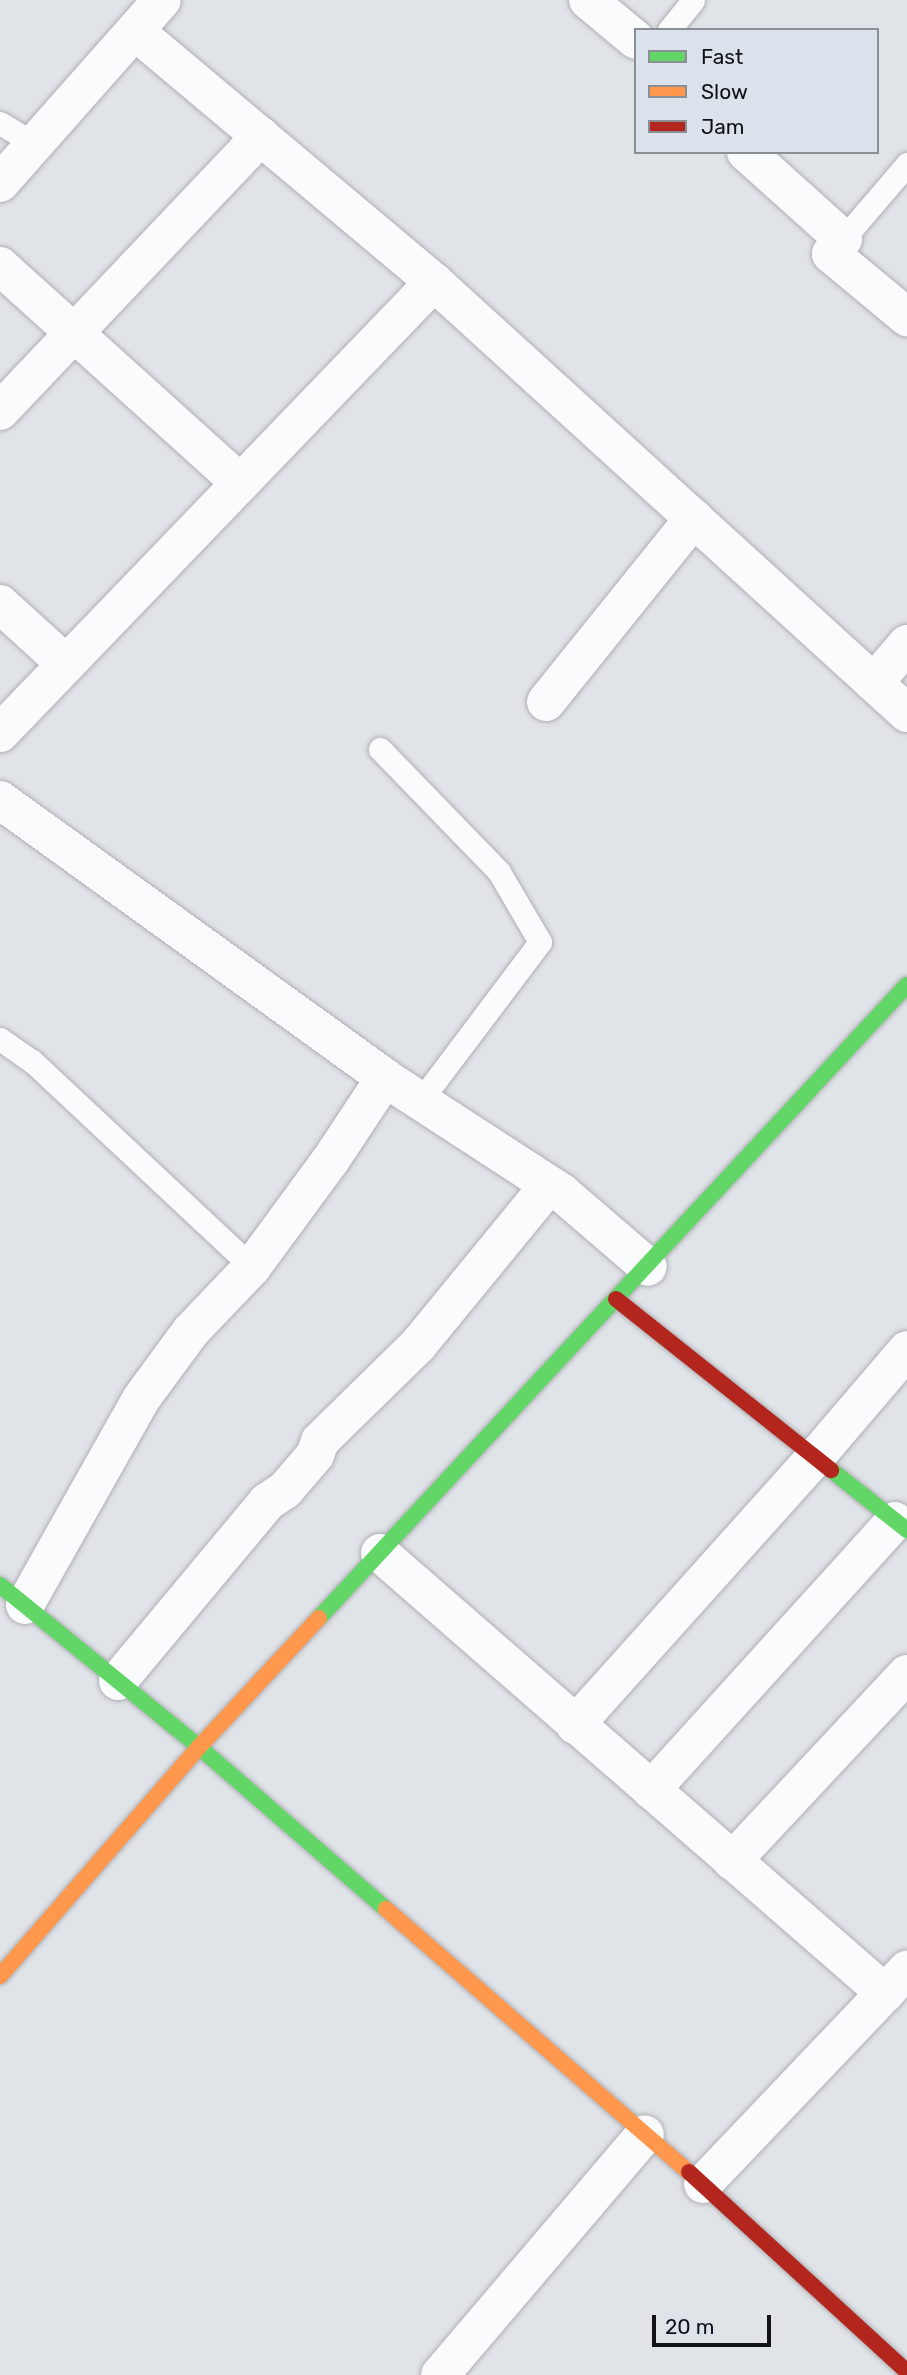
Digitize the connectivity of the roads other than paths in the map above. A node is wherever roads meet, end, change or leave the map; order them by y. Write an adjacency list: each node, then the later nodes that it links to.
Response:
1 (162, 0): 5 (street)
2 (588, 0): 6 (street)
3 (693, 0): 4 (lane)
4 (671, 28)
5 (135, 31): 8 (street); 9 (street)
6 (634, 38)
7 (0, 124): 9 (lane)
8 (261, 136): 15 (street); 17 (street)
9 (33, 143): 12 (street)
10 (748, 154): 13 (street)
11 (907, 164): 13 (lane)
12 (0, 183)
13 (843, 239): 16 (street)
14 (0, 266): 17 (street)
15 (434, 282): 19 (street); 20 (street)
16 (907, 317)
17 (72, 332): 18 (street); 19 (street)
18 (0, 411)
19 (240, 483): 23 (street)
20 (694, 518): 24 (street); 25 (street)
21 (0, 604): 23 (street)
22 (907, 644): 24 (street)
23 (66, 664): 27 (street)
24 (874, 683): 26 (street)
25 (546, 702)
26 (907, 713)
27 (0, 733)
28 (380, 749): 33 (lane)
29 (0, 800): 32 (street)
30 (907, 985): 35 (street)
31 (0, 1039): 36 (lane)
32 (385, 1078): 33 (street); 36 (street)
33 (421, 1100): 34 (street)
34 (548, 1186): 35 (street); 44 (street)
35 (648, 1266): 37 (street)
36 (252, 1267): 42 (street)
37 (617, 1300): 39 (street); 41 (street)
38 (907, 1350): 39 (street)
39 (814, 1459): 40 (street); 45 (street)
40 (901, 1526): 47 (street)
41 (380, 1553): 45 (street); 46 (street)
42 (12, 1595): 44 (street)
43 (907, 1674): 48 (street)
44 (118, 1681): 46 (street)
45 (575, 1725): 47 (street)
46 (199, 1747): 49 (street); 51 (street)
47 (650, 1790): 48 (street)
48 (732, 1861): 50 (street)
49 (0, 1976)
50 (896, 1981): 52 (street)
51 (645, 2134): 52 (street); 54 (street)
52 (703, 2184): 53 (street)
53 (907, 2372)
54 (440, 2375)

